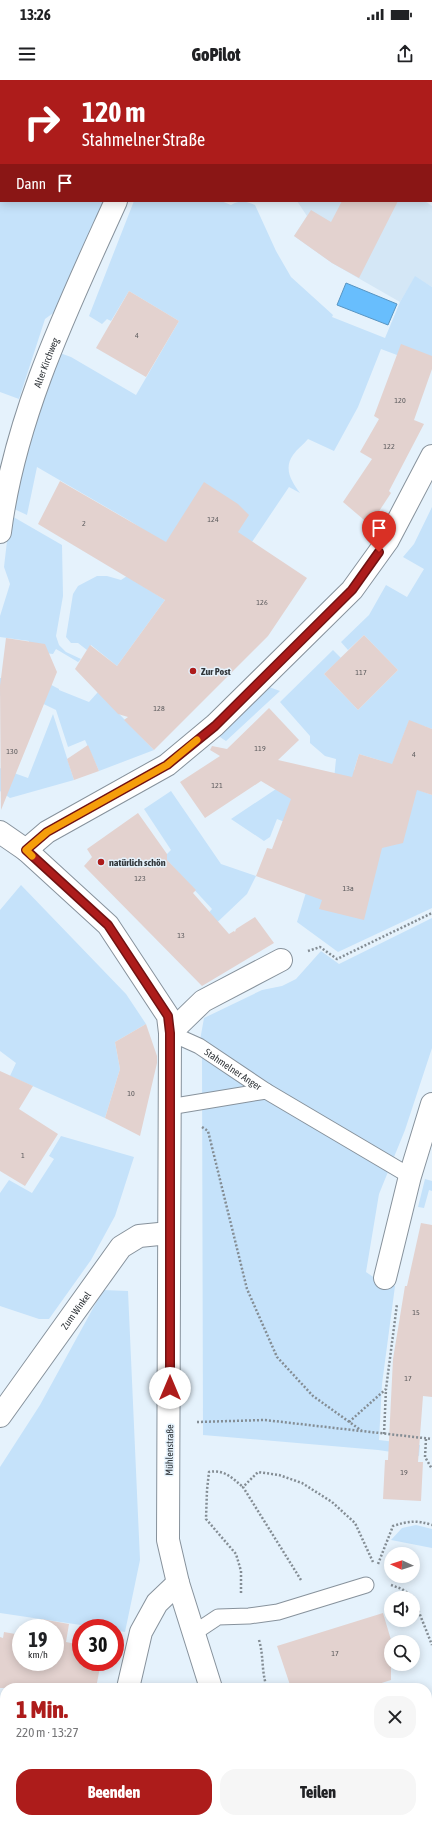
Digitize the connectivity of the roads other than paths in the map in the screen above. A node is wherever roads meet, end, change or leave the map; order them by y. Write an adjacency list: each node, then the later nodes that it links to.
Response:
1 (116, 202): 3 (street, Alter Kirchweg)
2 (432, 456): 5 (street)
3 (0, 532)
4 (0, 832): 5 (street, Mühlenstraße)
5 (26, 850): 7 (street, Mühlenstraße)
6 (281, 960): 7 (street)
7 (170, 1033): 8 (lane, Stahmelner Anger); 10 (street, Mühlenstraße)
8 (266, 1090): 10 (lane); 11 (lane, Stahmelner Anger)
9 (432, 1104): 11 (street)
10 (169, 1107): 12 (street, Mühlenstraße)
11 (410, 1176): 13 (street)
12 (169, 1233): 14 (street, Zum Winkel); 15 (street, Mühlenstraße)
13 (385, 1278)
14 (0, 1416)
15 (178, 1583): 17 (street, Mühlenstraße); 18 (street)
16 (366, 1585): 17 (lane)
17 (194, 1633): 19 (street, Mühlenstraße)
18 (129, 1683)
19 (209, 1683)

